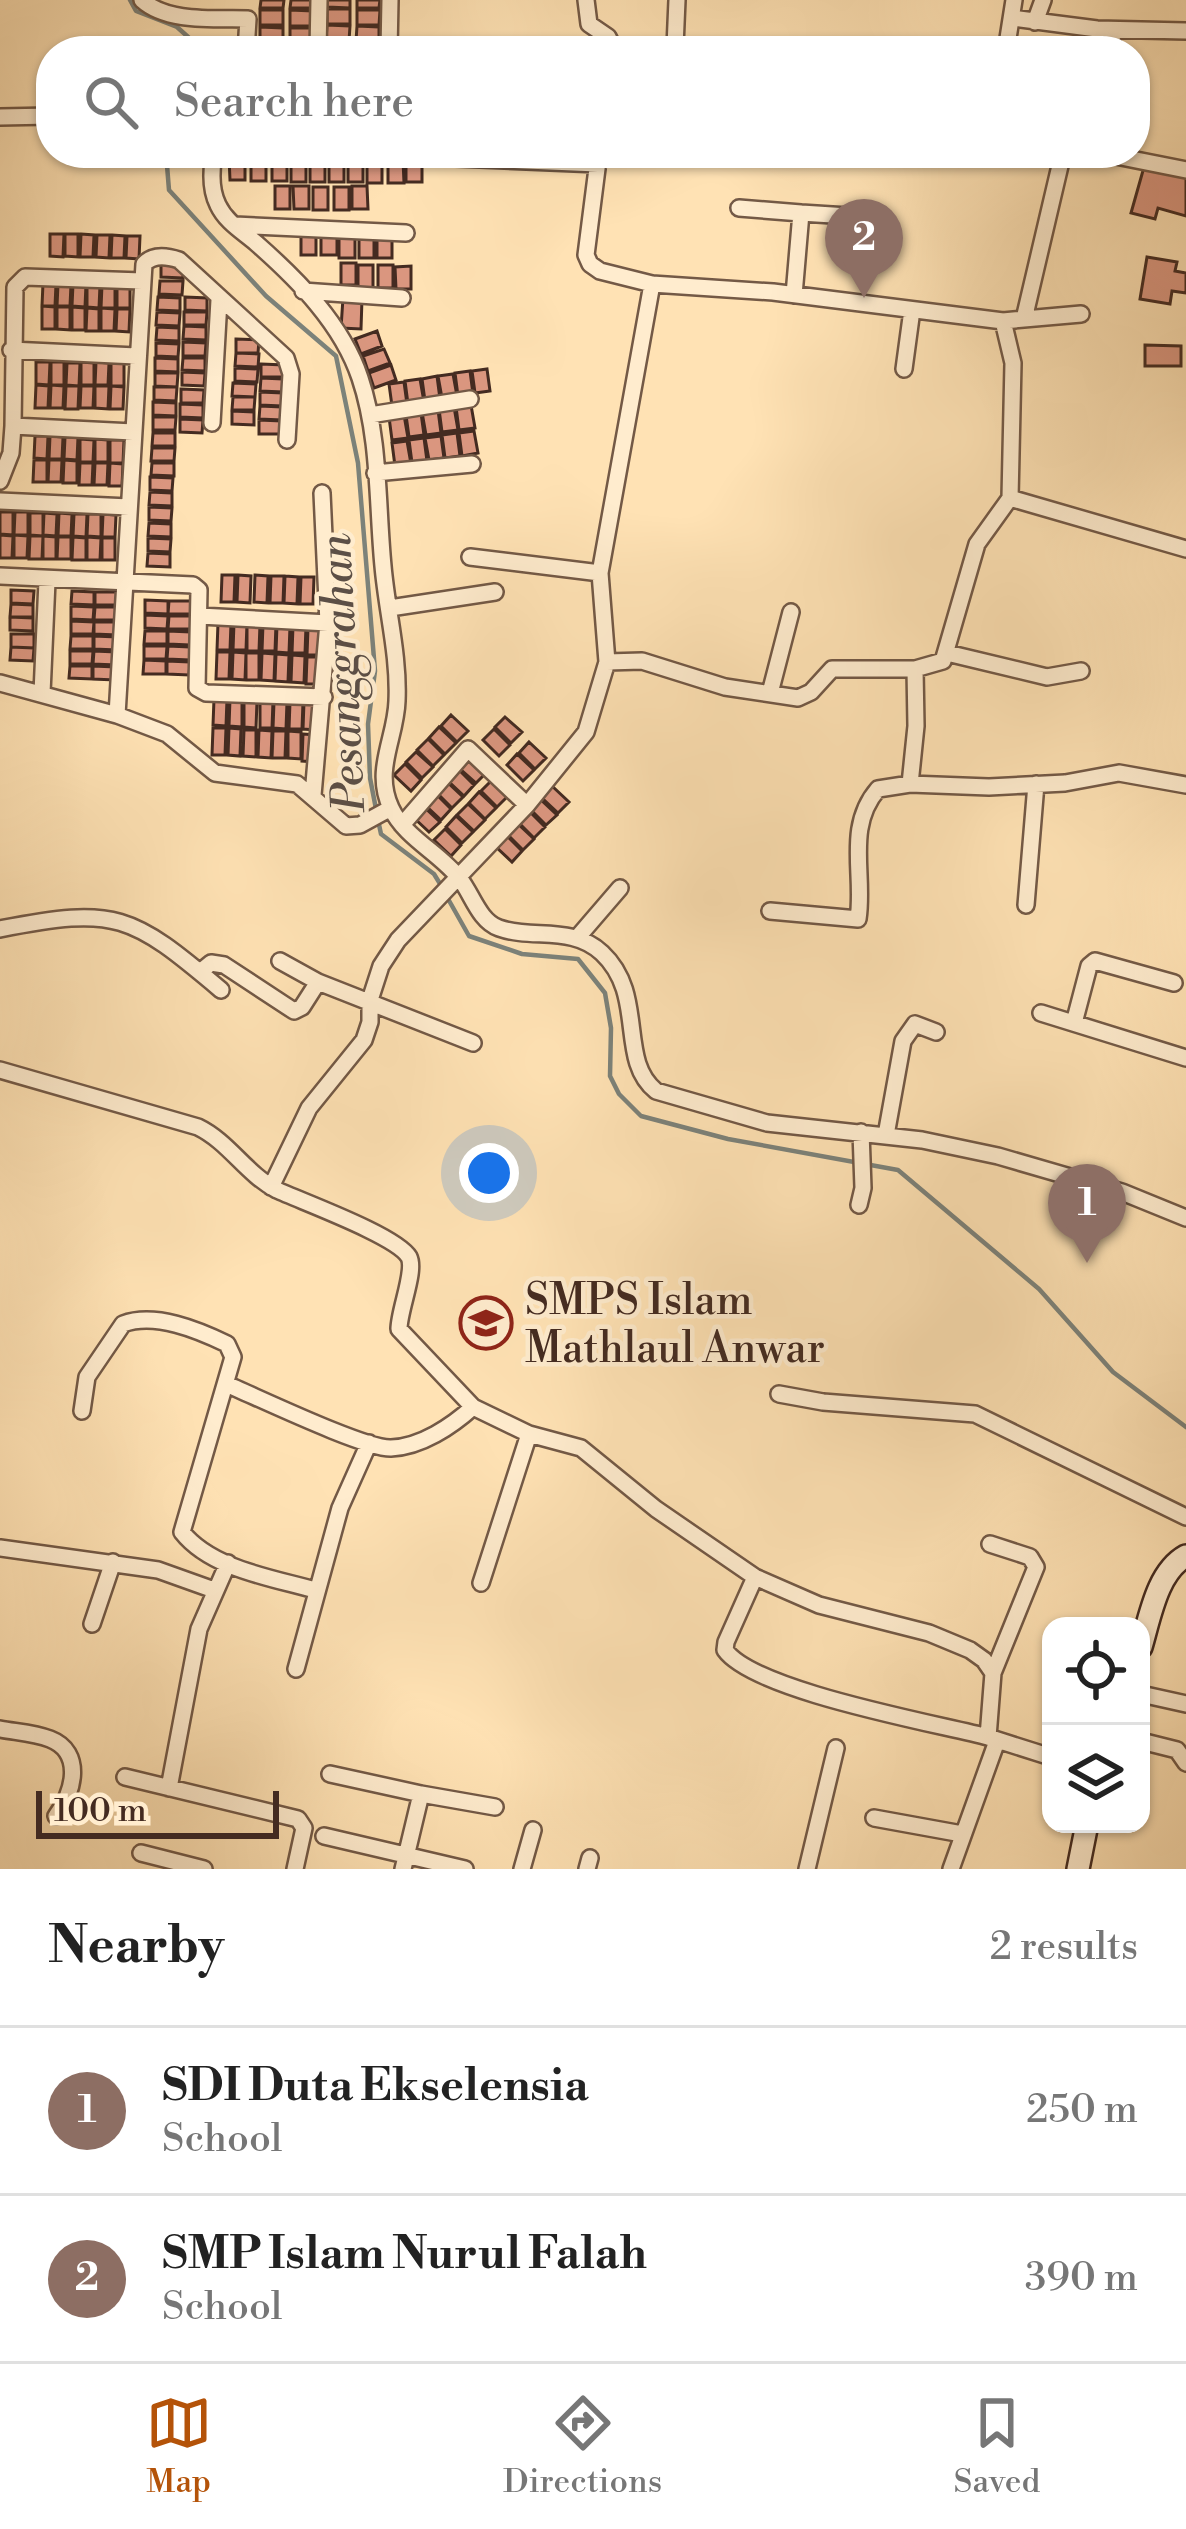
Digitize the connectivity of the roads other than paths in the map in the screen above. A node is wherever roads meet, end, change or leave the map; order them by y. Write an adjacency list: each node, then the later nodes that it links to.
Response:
1 (142, 0): 8 (street)
2 (248, 0): 10 (street)
3 (319, 0): 15 (street)
4 (390, 0): 16 (street)
5 (586, 0): 17 (street)
6 (677, 0): 18 (street)
7 (1042, 0): 11 (street)
8 (178, 8): 10 (street)
9 (1013, 9): 11 (street)
10 (248, 19): 14 (street)
11 (1035, 22): 12 (street)
12 (1113, 30): 13 (street); 19 (street)
13 (1186, 31)
14 (247, 36)
15 (318, 36)
16 (389, 36)
17 (605, 36)
18 (675, 36)
19 (1112, 36)
20 (36, 116): 21 (street)
21 (0, 117)
22 (1150, 163): 26 (street)
23 (210, 168): 30 (street)
24 (597, 168): 33 (street)
25 (1059, 168): 40 (street)
26 (1186, 170)
27 (739, 208): 28 (street)
28 (801, 213): 29 (street); 35 (street)
29 (848, 216)
30 (232, 225): 31 (street); 34 (street)
31 (406, 233)
32 (142, 281): 37 (street); 42 (street); 43 (street)
33 (652, 284): 35 (street); 60 (street)
34 (303, 291): 36 (street); 46 (street)
35 (794, 295): 38 (street)
36 (402, 298)
37 (219, 300): 47 (street); 50 (street)
38 (913, 310): 41 (street); 44 (street)
39 (1081, 314): 40 (street)
40 (1024, 319): 41 (street)
41 (1004, 321): 55 (street)
42 (11, 350): 43 (street); 48 (street)
43 (136, 356): 49 (street)
44 (904, 369)
45 (470, 399): 46 (street)
46 (370, 415): 52 (street)
47 (212, 423)
48 (13, 426): 49 (street); 53 (street)
49 (133, 432): 57 (street)
50 (287, 440)
51 (472, 464): 52 (street)
52 (375, 473): 65 (street)
53 (0, 481)
54 (322, 493): 68 (street)
55 (1010, 498): 58 (street); 69 (street)
56 (0, 500): 57 (street)
57 (129, 507): 63 (street)
58 (1186, 549)
59 (470, 557): 60 (street)
60 (600, 573): 70 (street)
61 (0, 576): 62 (street)
62 (47, 581): 63 (street); 74 (street)
63 (124, 584): 67 (street); 77 (street)
64 (495, 592): 65 (street)
65 (390, 608): 83 (street)
66 (791, 612): 75 (street)
67 (200, 616): 68 (street); 76 (street)
68 (328, 622): 76 (street)
69 (947, 652): 71 (street); 72 (street)
70 (608, 662): 75 (street); 82 (street)
71 (915, 669): 75 (street); 78 (street)
72 (1081, 670)
73 (0, 682): 74 (street)
74 (42, 693): 77 (street)
75 (770, 693)
76 (324, 698): 81 (street)
77 (117, 715): 81 (street)
78 (910, 784): 79 (street); 88 (street)
79 (1036, 784): 80 (street); 87 (street)
80 (1186, 785)
81 (313, 794): 83 (street)
82 (526, 805): 84 (street); 85 (street)
83 (387, 811): 84 (street)
84 (402, 825): 85 (street)
85 (452, 886): 90 (street); 96 (street)
86 (620, 889): 90 (street)
87 (1026, 905)
88 (770, 911)
89 (0, 929): 92 (street)
90 (577, 938): 104 (street)
91 (280, 961): 93 (street)
92 (200, 972): 93 (street); 95 (street)
93 (318, 982): 96 (street)
94 (1174, 983): 98 (street)
95 (221, 990)
96 (370, 1000): 100 (street); 105 (street)
97 (1041, 1013): 98 (street)
98 (1074, 1023): 101 (street)
99 (936, 1032): 103 (street)
100 (472, 1043)
101 (1186, 1058)
102 (0, 1070): 105 (street)
103 (886, 1135): 104 (street); 107 (street)
104 (861, 1139): 106 (street)
105 (271, 1187): 110 (street)
106 (859, 1205)
107 (1186, 1218)
108 (226, 1384): 111 (street); 113 (street); 119 (street)
109 (779, 1394): 114 (street)
110 (473, 1407): 112 (street); 113 (street)
111 (82, 1411)
112 (529, 1434): 120 (street); 121 (street)
113 (369, 1444): 123 (street)
114 (1186, 1517)
115 (990, 1544): 127 (street)
116 (0, 1548): 118 (street)
117 (1186, 1556): 124 (street)
118 (113, 1562): 122 (street); 125 (street)
119 (228, 1563): 122 (street); 123 (street)
120 (755, 1577): 127 (street); 131 (street)
121 (481, 1583)
122 (214, 1590): 138 (street)
123 (315, 1590): 126 (street)
124 (1150, 1620)
125 (92, 1624)
126 (296, 1669)
127 (993, 1673): 131 (street)
128 (1150, 1696): 129 (street)
129 (1186, 1704)
130 (0, 1729): 141 (street)
131 (992, 1739): 134 (street); 145 (street)
132 (1150, 1744): 135 (street)
133 (836, 1748): 153 (street)
134 (1042, 1754)
135 (1183, 1754)
136 (329, 1774): 139 (street)
137 (124, 1778): 138 (street)
138 (169, 1788): 150 (street)
139 (421, 1794): 140 (street); 148 (street)
140 (495, 1807)
141 (56, 1816)
142 (874, 1818): 145 (street)
143 (533, 1830): 152 (street)
144 (1086, 1833): 155 (street)
145 (962, 1834): 154 (street)
146 (324, 1836): 148 (street)
147 (140, 1853): 149 (street)
148 (405, 1862): 151 (street)
149 (204, 1869)
150 (295, 1869)
151 (465, 1869)
152 (522, 1869)
153 (807, 1869)
154 (951, 1869)
155 (1078, 1869)

